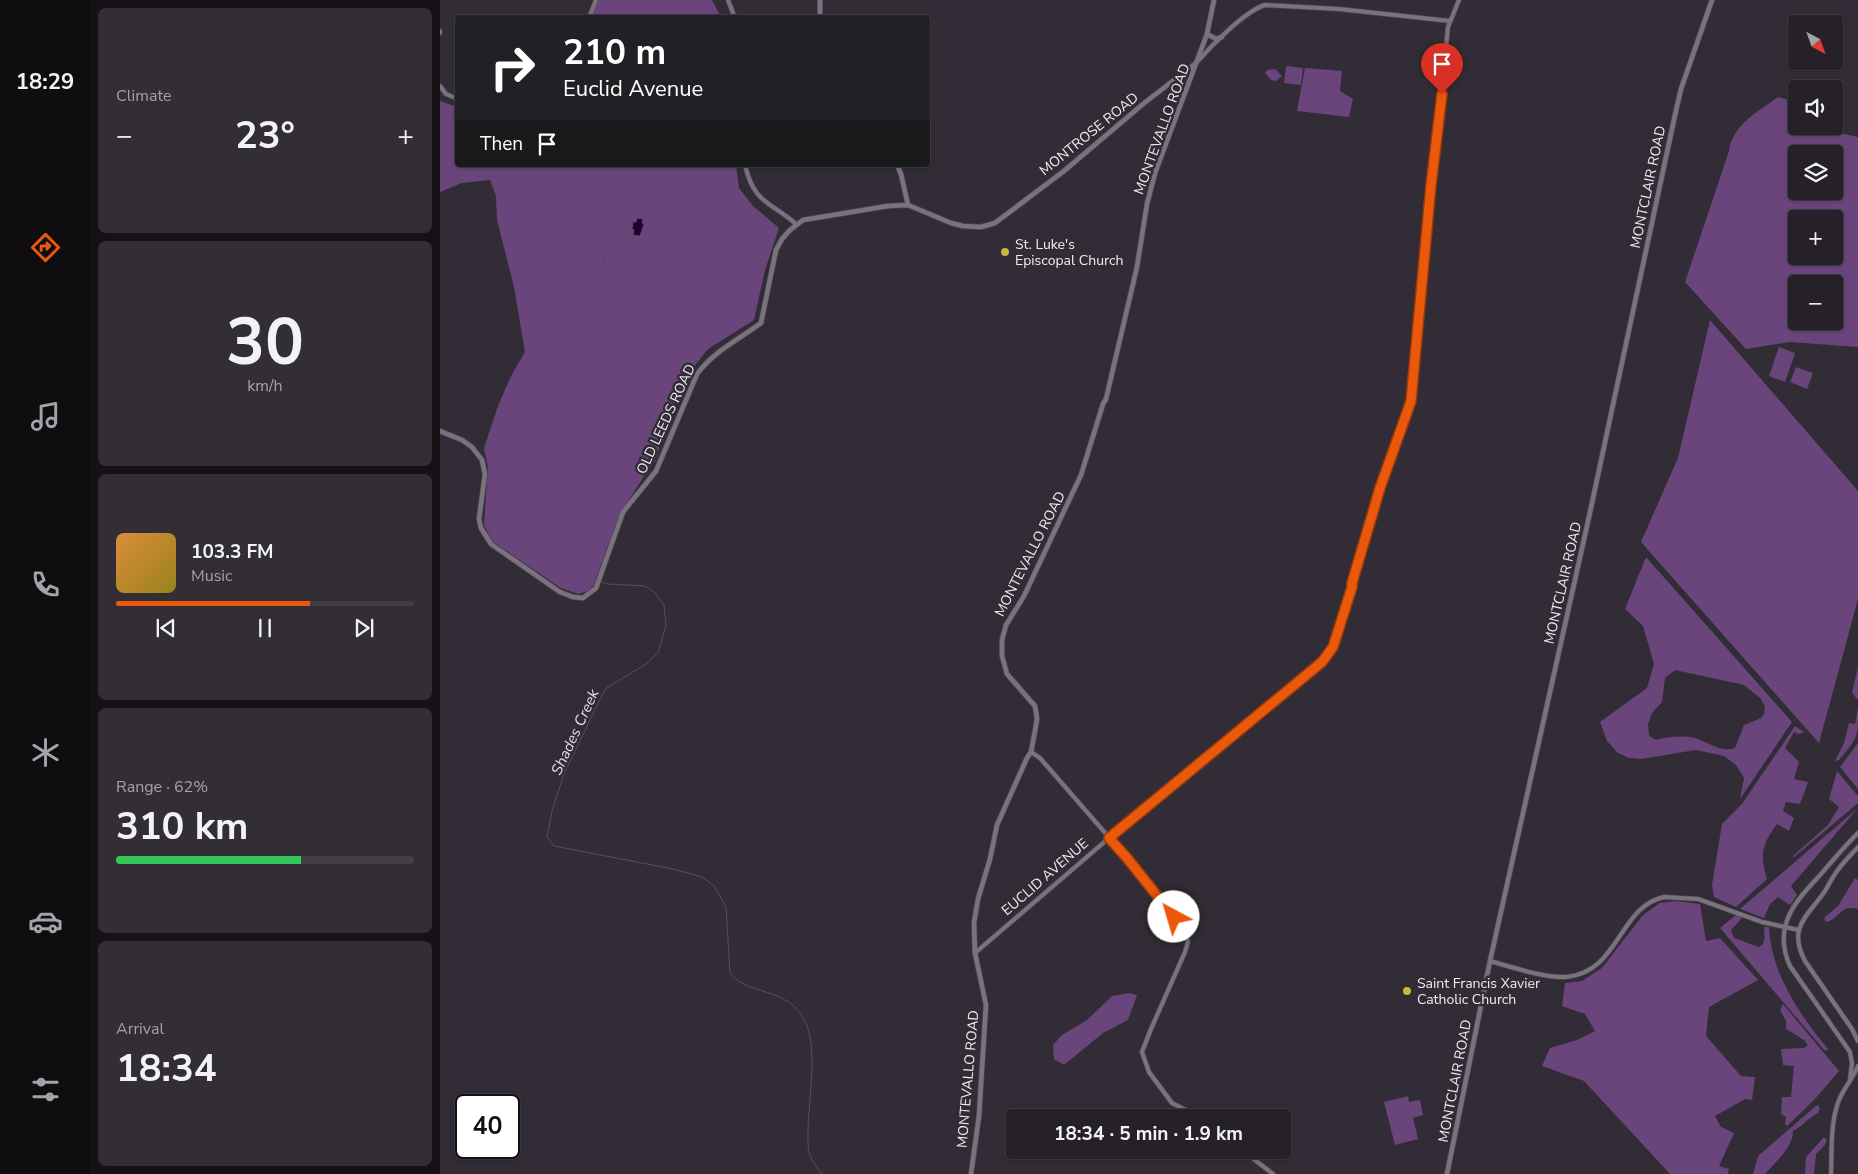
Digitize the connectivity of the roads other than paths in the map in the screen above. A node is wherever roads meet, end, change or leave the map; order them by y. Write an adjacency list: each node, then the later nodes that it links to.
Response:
1 (596, 0): 7 (street)
2 (728, 0): 8 (street)
3 (820, 0): 9 (main road)
4 (1214, 0): 11 (main road, MONTEVALLO ROAD)
5 (1459, 0): 10 (street, EUCLID AVENUE)
6 (1712, 0): 30 (main road, MONTCLAIR ROAD)
7 (590, 15)
8 (734, 15)
9 (820, 15)
10 (1450, 21): 12 (street); 25 (street, EUCLID AVENUE)
11 (1207, 34): 12 (main road); 13 (main road, MONTEVALLO ROAD)
12 (1222, 37): 13 (street)
13 (1197, 62): 14 (main road, MONTROSE ROAD); 15 (main road, MONTEVALLO ROAD)
14 (1177, 78): 15 (main road); 20 (main road, MONTROSE ROAD)
15 (1187, 85): 23 (main road, MONTEVALLO ROAD)
16 (440, 86): 17 (street)
17 (455, 98)
18 (746, 167): 21 (street)
19 (898, 167): 20 (main road)
20 (908, 205): 21 (main road)
21 (796, 224): 22 (main road, OLD LEEDS ROAD)
22 (440, 431)
23 (1031, 752): 25 (street); 29 (main road, MONTEVALLO ROAD)
24 (1858, 833): 27 (street)
25 (1109, 838): 29 (street, EUCLID AVENUE); 34 (street)
26 (1858, 847): 28 (street)
27 (1785, 927): 28 (street); 30 (street); 33 (street)
28 (1799, 930): 31 (street)
29 (975, 953): 36 (main road, MONTEVALLO ROAD)
30 (1490, 961): 38 (main road, MONTCLAIR ROAD)
31 (1858, 1040)
32 (1858, 1066): 33 (street)
33 (1850, 1079): 39 (street)
34 (1183, 1109)
35 (1253, 1159): 37 (street)
36 (971, 1174)
37 (1272, 1174)
38 (1447, 1174)
39 (1831, 1174)

